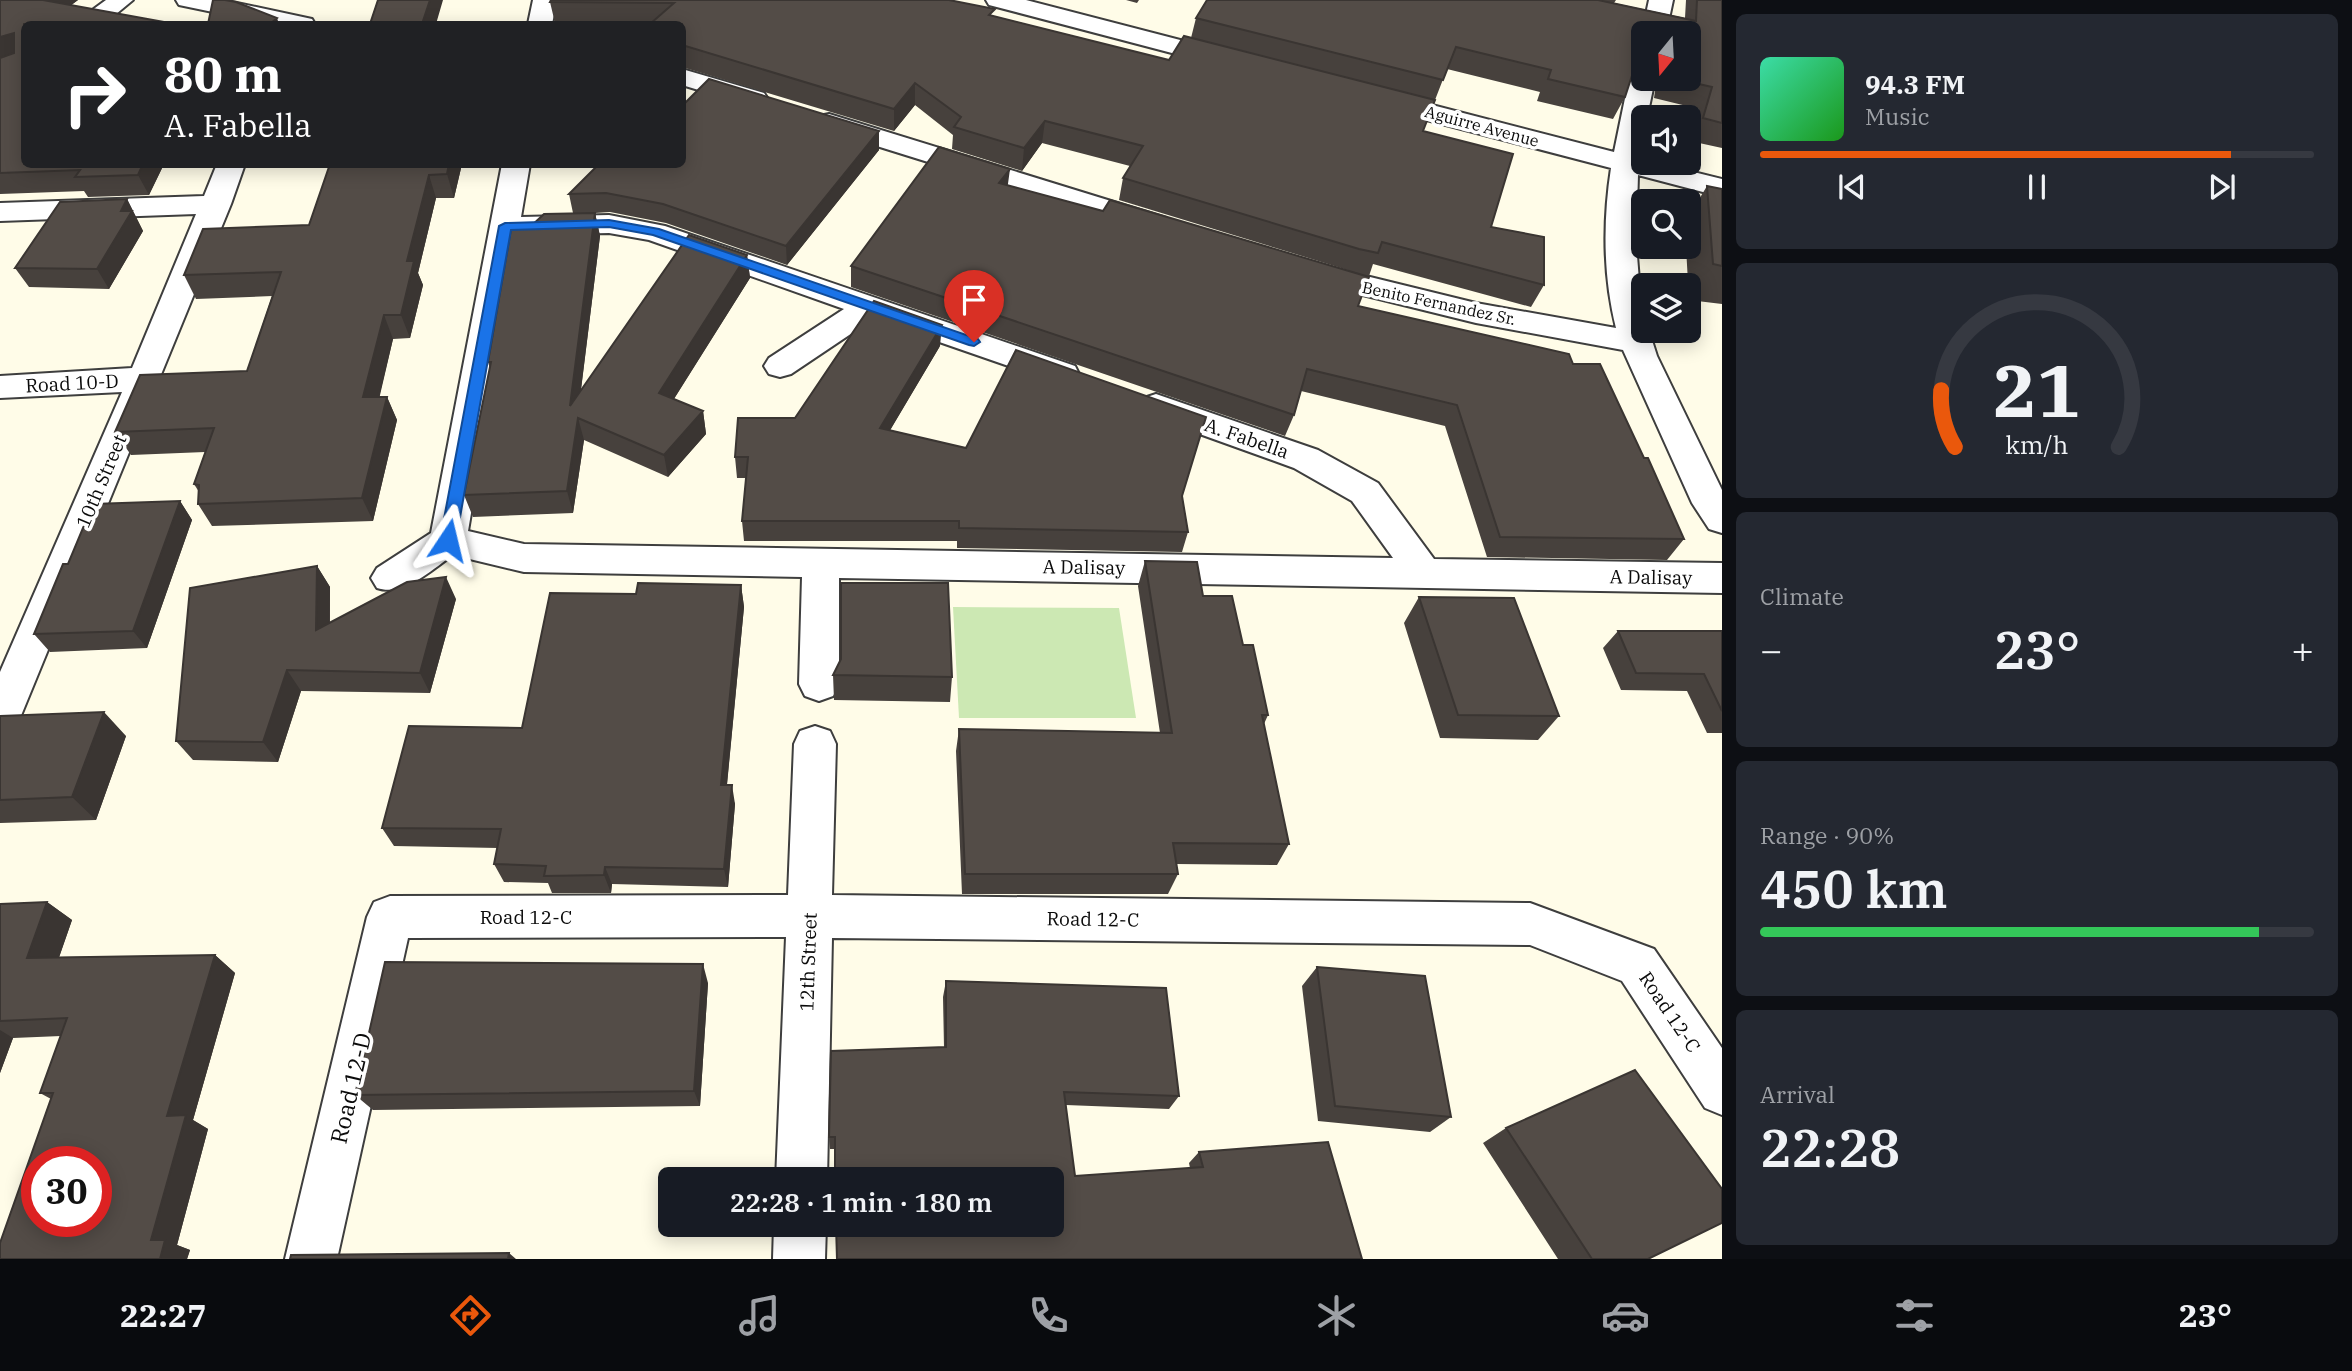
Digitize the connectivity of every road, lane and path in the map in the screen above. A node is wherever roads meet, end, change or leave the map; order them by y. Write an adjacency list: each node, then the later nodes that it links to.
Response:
1 (121, 0): 6 (street)
2 (188, 0): 7 (street)
3 (545, 0): 8 (street)
4 (998, 0): 10 (street)
5 (1661, 0): 9 (street)
6 (93, 21)
7 (289, 21)
8 (541, 21)
9 (1656, 21)
10 (1254, 66)
11 (686, 78): 21 (street)
12 (1348, 91): 14 (street, Aguirre Avenue)
13 (1640, 91): 14 (street)
14 (1625, 163): 17 (street, Aguirre Avenue); 24 (street)
15 (230, 168): 18 (street, 10th Street)
16 (515, 168): 20 (street)
17 (1722, 188)
18 (217, 204): 19 (street); 28 (street, 10th Street)
19 (0, 212)
20 (505, 226): 23 (street, A. Fabella); 31 (street)
21 (1186, 233)
22 (1292, 266): 25 (street, Benito Fernandez Sr.)
23 (872, 306): 27 (street); 33 (street, A. Fabella)
24 (1631, 313)
25 (1631, 341)
26 (1636, 343): 30 (street)
27 (780, 366)
28 (144, 379): 29 (street, Road 10-D); 37 (street, 10th Street)
29 (0, 387)
30 (1722, 519)
31 (448, 540): 32 (street, A Dalisay); 34 (street)
32 (821, 563): 33 (street, A Dalisay); 36 (street)
33 (1424, 573): 35 (street, A Dalisay)
34 (390, 578)
35 (1722, 578)
36 (819, 684)
37 (0, 718)
38 (815, 744): 39 (street, 12th Street)
39 (809, 916): 40 (street, Road 12-C); 41 (street, Road 12-C); 42 (street, 12th Street)
40 (390, 917): 44 (street, Road 12-D)
41 (1722, 1090)
42 (801, 1167)
43 (800, 1237): 45 (street)
44 (311, 1259)
45 (799, 1259)

